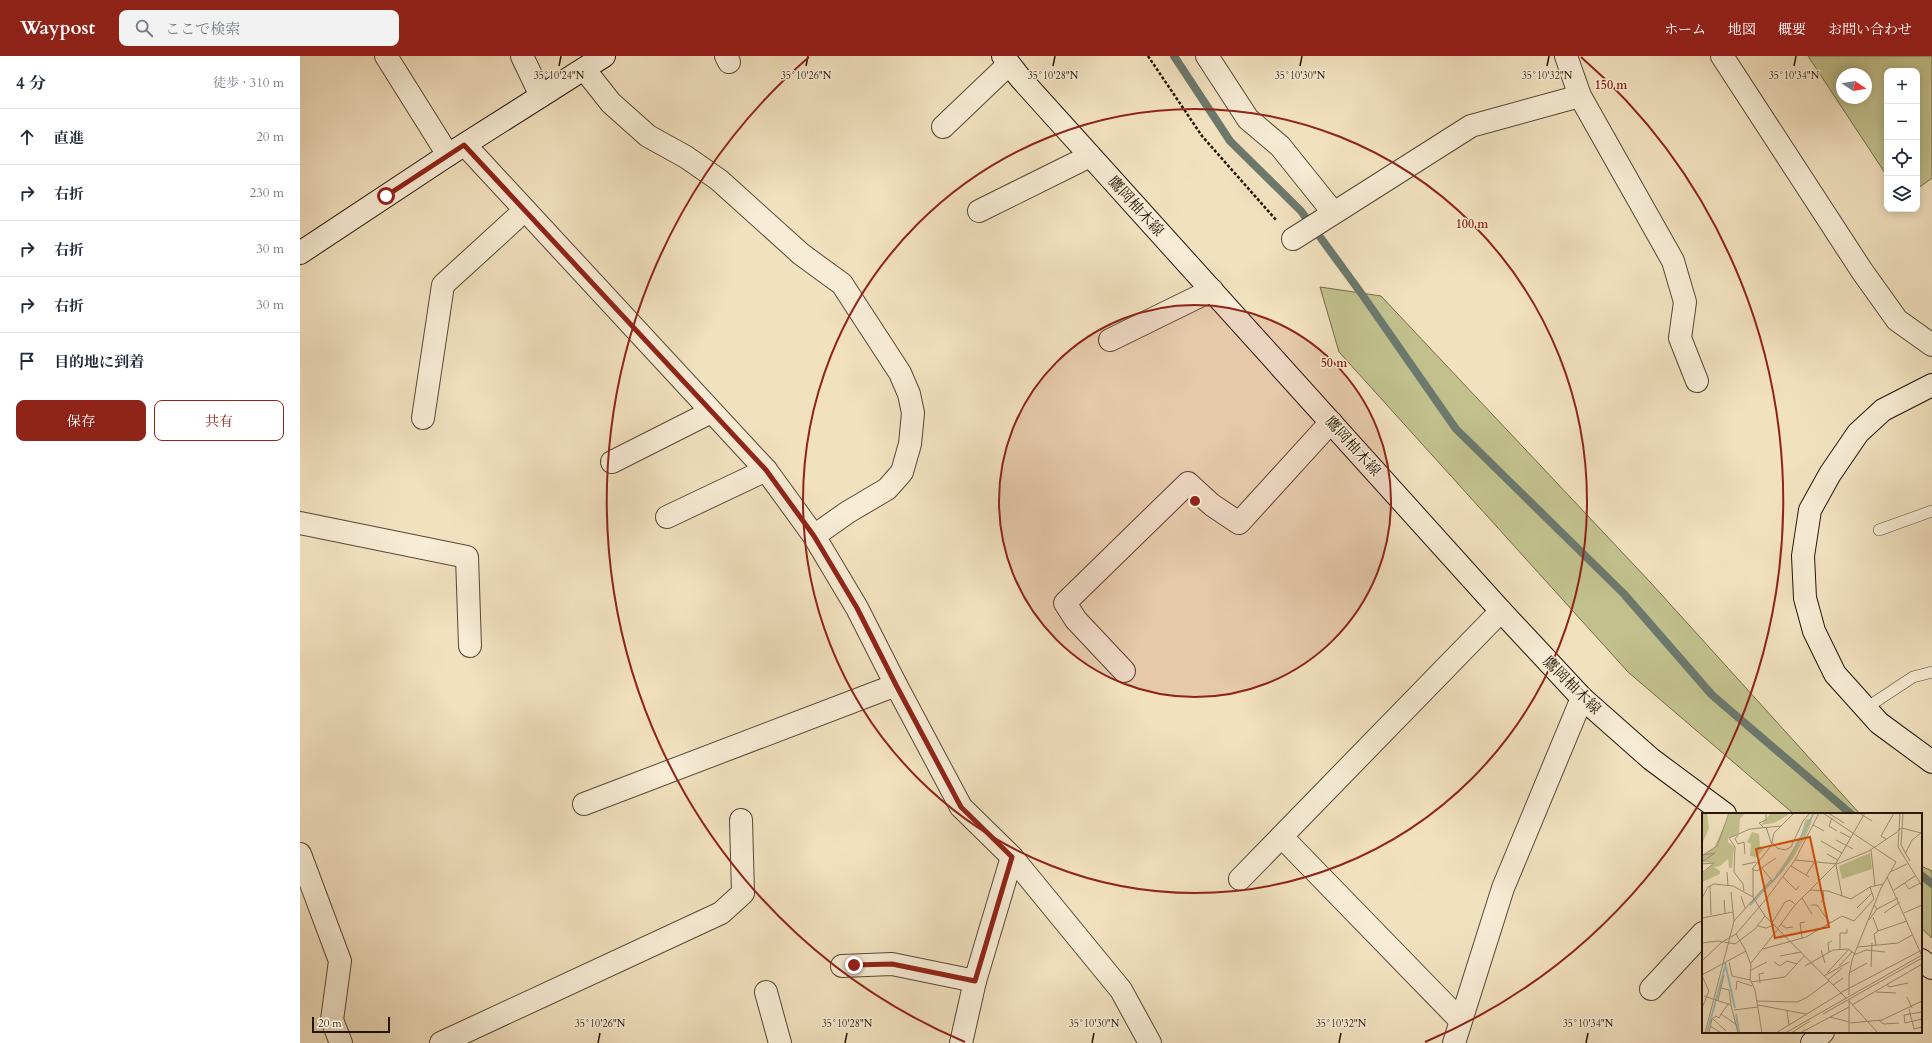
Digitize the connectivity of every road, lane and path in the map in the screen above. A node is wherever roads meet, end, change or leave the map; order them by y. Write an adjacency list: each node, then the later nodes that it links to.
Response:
1 (386, 56): 13 (street)
2 (522, 56): 10 (street)
3 (604, 56): 9 (street)
4 (1148, 56): 18 (path)
5 (1207, 56): 17 (street)
6 (1566, 56): 11 (street)
7 (1722, 56): 22 (street)
8 (1006, 60): 12 (street); 14 (street, 鷹岡柚木線)
9 (584, 69): 10 (street); 34 (street)
10 (541, 96): 13 (street)
11 (1580, 96): 17 (street); 23 (street)
12 (944, 128)
13 (456, 150): 15 (street); 19 (street)
14 (1090, 156): 16 (street); 20 (street, 鷹岡柚木線)
15 (524, 210): 25 (street); 26 (street)
16 (979, 210)
17 (1333, 212): 18 (street)
18 (1293, 239)
19 (300, 254)
20 (1212, 290): 21 (street); 27 (street, 鷹岡柚木線)
21 (1110, 340)
22 (1932, 345)
23 (1697, 381)
24 (1932, 385): 41 (street)
25 (711, 412): 28 (street); 29 (street)
26 (422, 418)
27 (1331, 422): 35 (street, 鷹岡柚木線); 37 (street)
28 (612, 462)
29 (766, 470): 31 (street); 34 (street)
30 (1932, 512): 33 (lane)
31 (667, 517)
32 (300, 523): 36 (street)
33 (1879, 530)
34 (814, 536): 39 (street)
35 (1501, 611): 40 (street, 鷹岡柚木線); 46 (street)
36 (470, 646)
37 (1124, 671)
38 (1932, 672): 41 (lane)
39 (896, 685): 43 (street); 48 (street)
40 (1582, 698): 44 (street, 鷹岡柚木線); 57 (street)
41 (1866, 708): 42 (street)
42 (1932, 762)
43 (584, 804)
44 (1724, 813)
45 (741, 820): 60 (street)
46 (1282, 837): 49 (street); 57 (street)
47 (300, 854): 59 (street)
48 (1012, 857): 54 (street); 63 (street)
49 (1240, 879)
50 (1702, 934): 55 (street)
51 (1922, 961): 53 (street)
52 (842, 966): 54 (street)
53 (1932, 968)
54 (975, 981): 62 (street)
55 (1651, 989)
56 (766, 992): 61 (street)
57 (1460, 1020): 64 (street)
58 (1822, 1033): 65 (street)
59 (341, 1043)
60 (441, 1043)
61 (780, 1043)
62 (961, 1043)
63 (1150, 1043)
64 (1454, 1043)
65 (1812, 1043)

